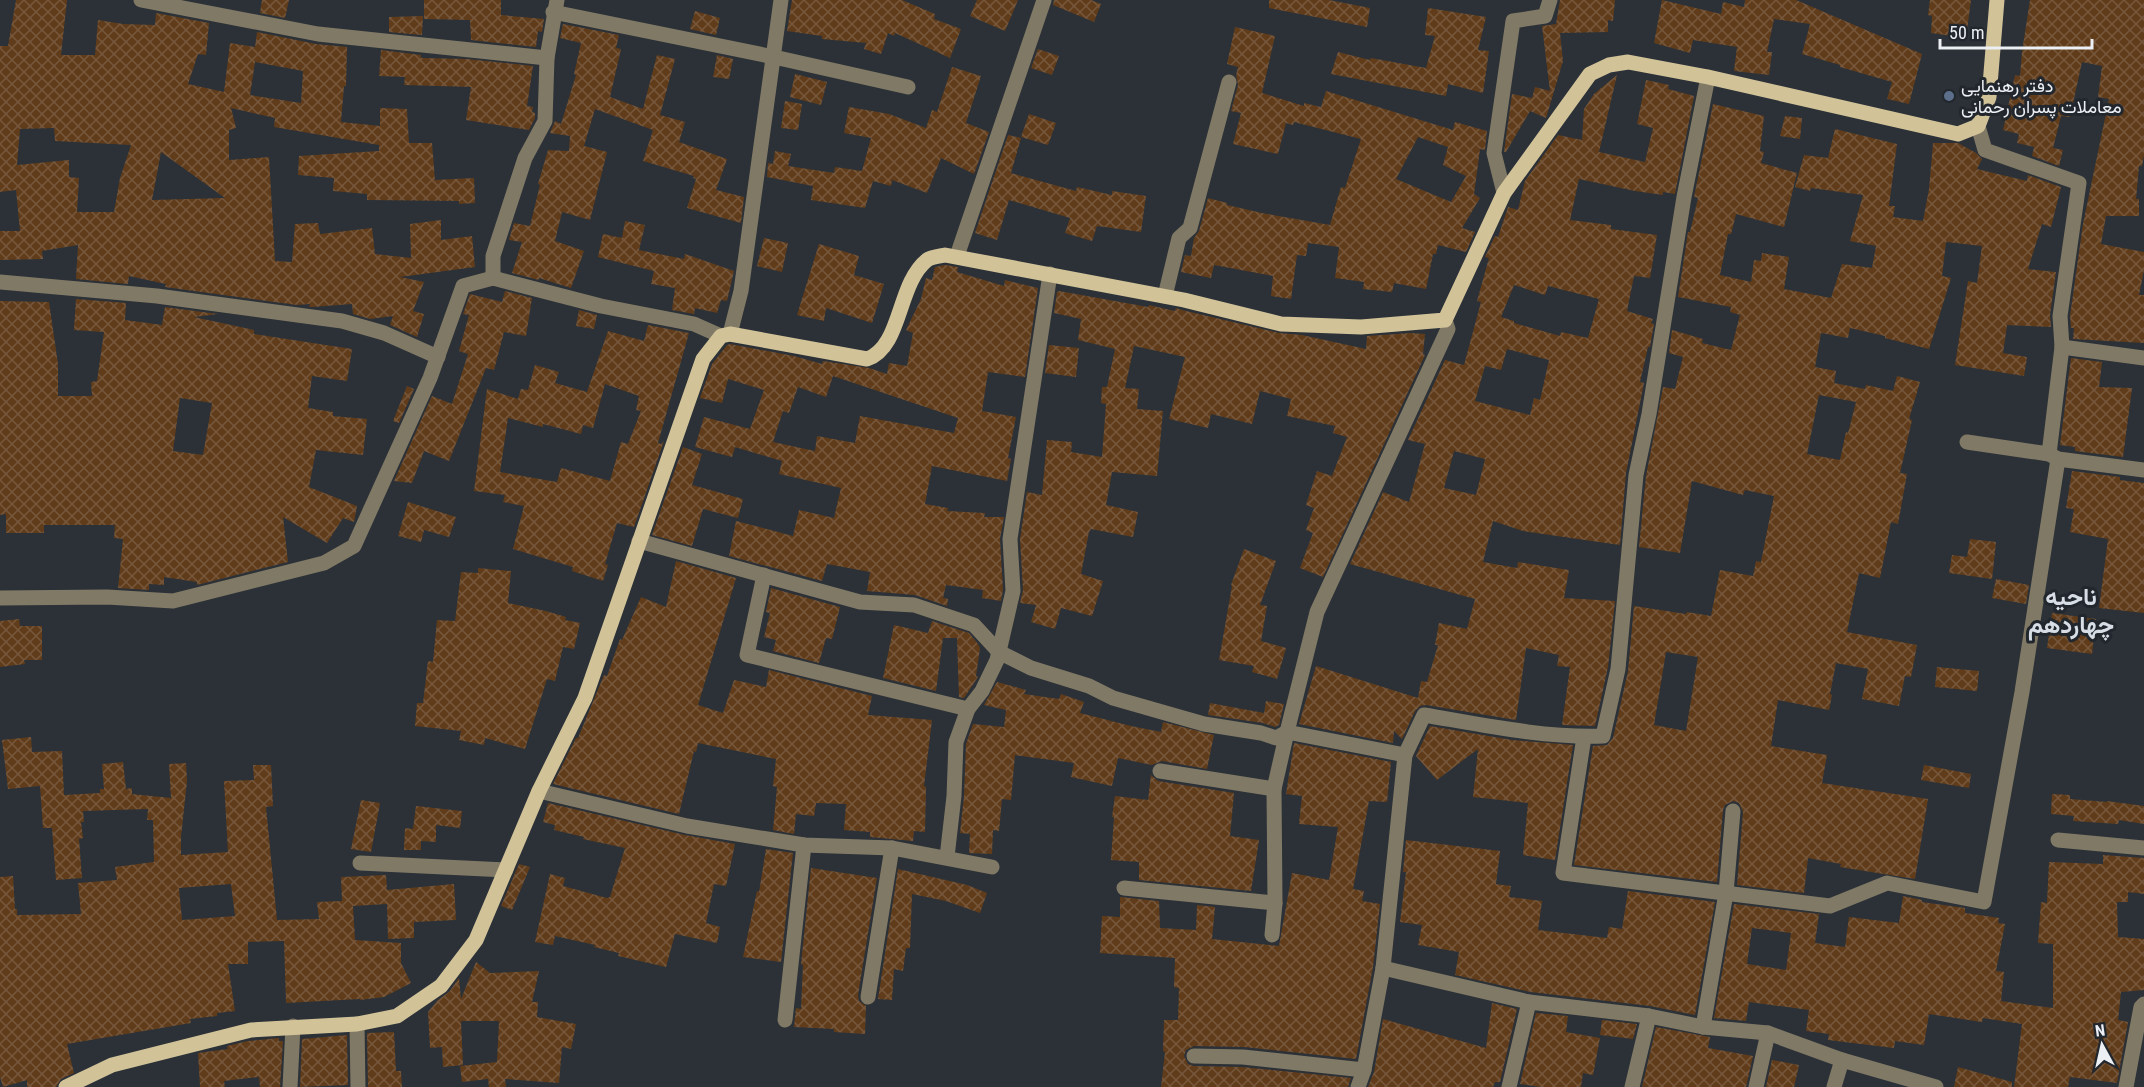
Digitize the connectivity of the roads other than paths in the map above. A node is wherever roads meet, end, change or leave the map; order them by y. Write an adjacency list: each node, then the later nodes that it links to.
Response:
1 (141, 0): 8 (street)
2 (782, 0): 7 (street)
3 (1044, 0): 14 (street)
4 (1550, 0): 13 (street)
5 (1997, 0): 12 (main road)
6 (555, 6): 7 (street); 8 (street)
7 (774, 57): 11 (street); 20 (street)
8 (547, 58): 16 (street)
9 (1708, 77): 12 (main road); 13 (main road); 33 (street)
10 (1229, 82): 18 (street)
11 (908, 87)
12 (1978, 126): 21 (street)
13 (1504, 193): 19 (main road)
14 (957, 256): 15 (main road); 20 (main road)
15 (1050, 274): 18 (main road); 30 (street)
16 (493, 278): 20 (street); 22 (street)
17 (0, 282): 22 (street)
18 (1165, 296): 19 (main road)
19 (1445, 320): 32 (street)
20 (726, 335): 27 (main road)
21 (2062, 347): 23 (street); 25 (street)
22 (438, 357): 29 (street)
23 (2144, 358)
24 (1967, 442): 25 (street)
25 (2054, 456): 26 (street); 48 (street)
26 (2144, 470)
27 (639, 541): 28 (street); 37 (main road)
28 (764, 575): 30 (street); 31 (street)
29 (0, 598)
30 (999, 652): 31 (street); 32 (street)
31 (968, 709): 43 (street)
32 (1287, 732): 34 (street); 36 (street)
33 (1584, 737): 34 (street); 48 (street)
34 (1405, 755): 51 (street)
35 (1160, 771): 36 (street)
36 (1274, 789): 49 (street)
37 (539, 791): 40 (street); 46 (main road)
38 (1733, 811): 48 (street)
39 (2058, 840): 42 (street)
40 (804, 844): 41 (street); 56 (street)
41 (892, 848): 43 (street); 52 (street)
42 (2144, 848)
43 (948, 857): 45 (street)
44 (360, 863): 46 (street)
45 (992, 867)
46 (506, 870): 57 (main road)
47 (1124, 888): 49 (street)
48 (1726, 893): 59 (street)
49 (1275, 903): 50 (street)
50 (1272, 934)
51 (1383, 968): 53 (street); 63 (street)
52 (868, 998)
53 (1529, 1002): 55 (street); 68 (street)
54 (2144, 1004): 73 (street)
55 (1649, 1016): 59 (street); 69 (street)
56 (785, 1020)
57 (357, 1024): 58 (main road); 66 (street)
58 (293, 1026): 64 (main road); 65 (street)
59 (1703, 1027): 60 (street)
60 (1768, 1033): 62 (street); 70 (street)
61 (1194, 1056): 63 (street)
62 (1842, 1060): 71 (street); 72 (street)
63 (1364, 1071): 67 (street)
64 (66, 1087)
65 (290, 1087)
66 (358, 1087)
67 (1358, 1087)
68 (1509, 1087)
69 (1632, 1087)
70 (1756, 1087)
71 (1834, 1087)
72 (1936, 1087)
73 (2126, 1087)

